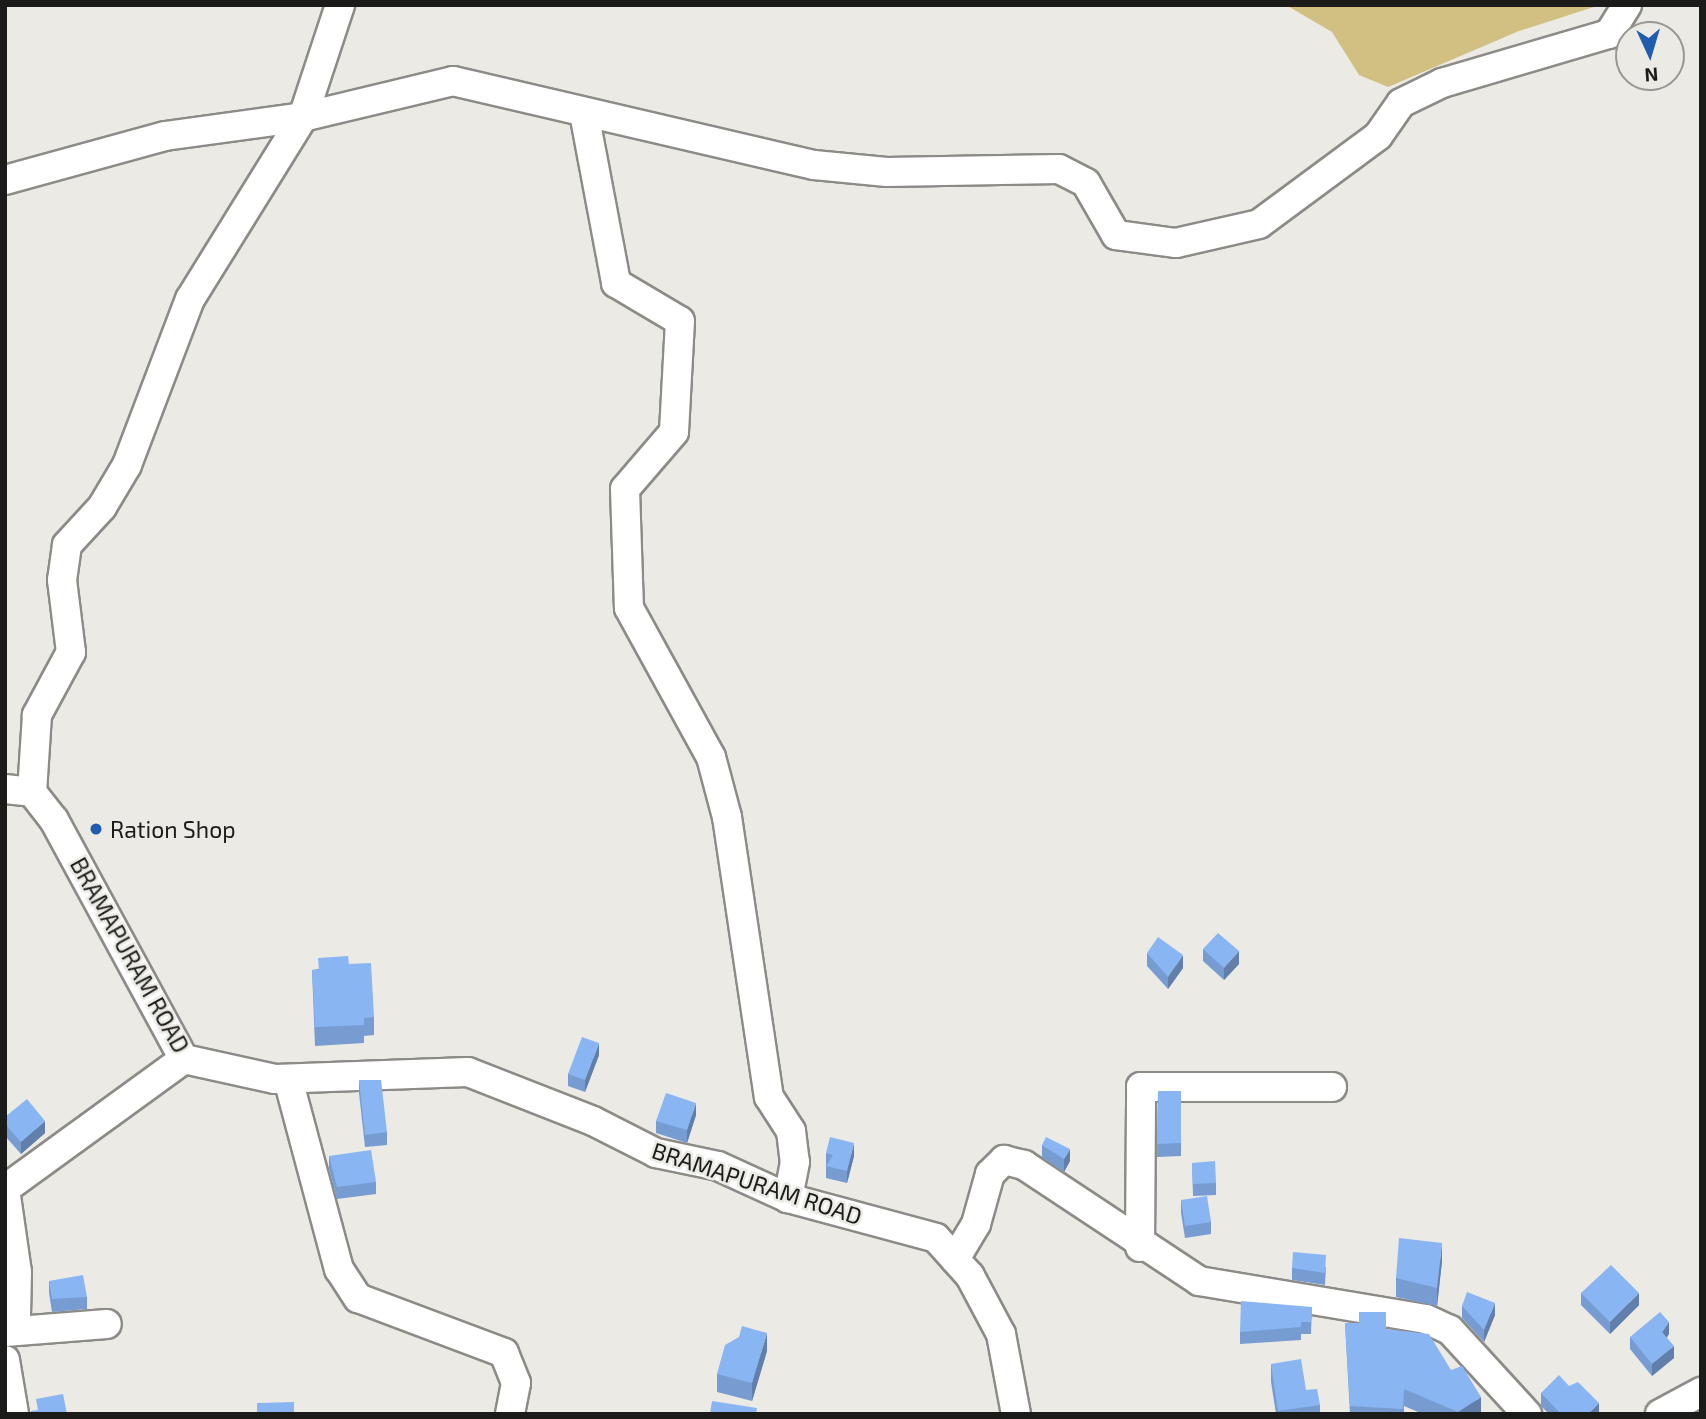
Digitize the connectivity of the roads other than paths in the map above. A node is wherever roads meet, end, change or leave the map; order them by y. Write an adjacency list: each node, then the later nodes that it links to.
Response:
1 (340, 5): 4 (street)
2 (1627, 5): 3 (street)
3 (584, 113): 4 (street); 11 (street)
4 (303, 117): 5 (street); 6 (street)
5 (5, 180)
6 (19, 790): 7 (street, BRAMAPURAM ROAD)
7 (184, 1059): 8 (street, BRAMAPURAM ROAD); 10 (street)
8 (288, 1079): 11 (street, BRAMAPURAM ROAD); 19 (street)
9 (1332, 1087): 12 (street)
10 (5, 1189): 15 (street)
11 (788, 1198): 13 (street, BRAMAPURAM ROAD)
12 (1140, 1247): 13 (street); 21 (street)
13 (955, 1259): 20 (street, BRAMAPURAM ROAD)
14 (107, 1324): 15 (street)
15 (5, 1330)
16 (5, 1360): 18 (street)
17 (1701, 1392): 22 (street)
18 (15, 1414)
19 (510, 1414)
20 (1016, 1414)
21 (1527, 1414)
22 (1660, 1414)

